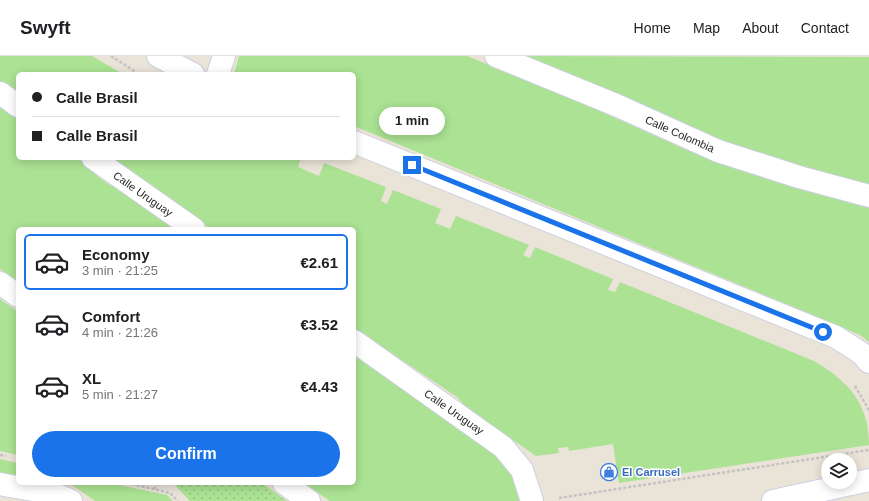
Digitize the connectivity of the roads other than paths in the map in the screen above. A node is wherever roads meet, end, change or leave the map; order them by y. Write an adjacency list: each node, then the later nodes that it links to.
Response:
1 (158, 56): 4 (street)
2 (224, 56): 5 (street)
3 (496, 56): 10 (street, Calle Colombia)
4 (189, 72)
5 (219, 72)
6 (0, 93): 7 (street)
7 (16, 105)
8 (356, 143): 15 (street)
9 (96, 160): 11 (street, Calle Uruguay)
10 (869, 196)
11 (191, 227)
12 (0, 283): 13 (street)
13 (16, 295)
14 (356, 342): 22 (street, Calle Uruguay)
15 (869, 362)
16 (869, 480): 23 (street)
17 (0, 484): 19 (street)
18 (287, 485): 21 (street)
19 (13, 495): 20 (street)
20 (71, 501)
21 (309, 501)
22 (532, 501)
23 (773, 501)

